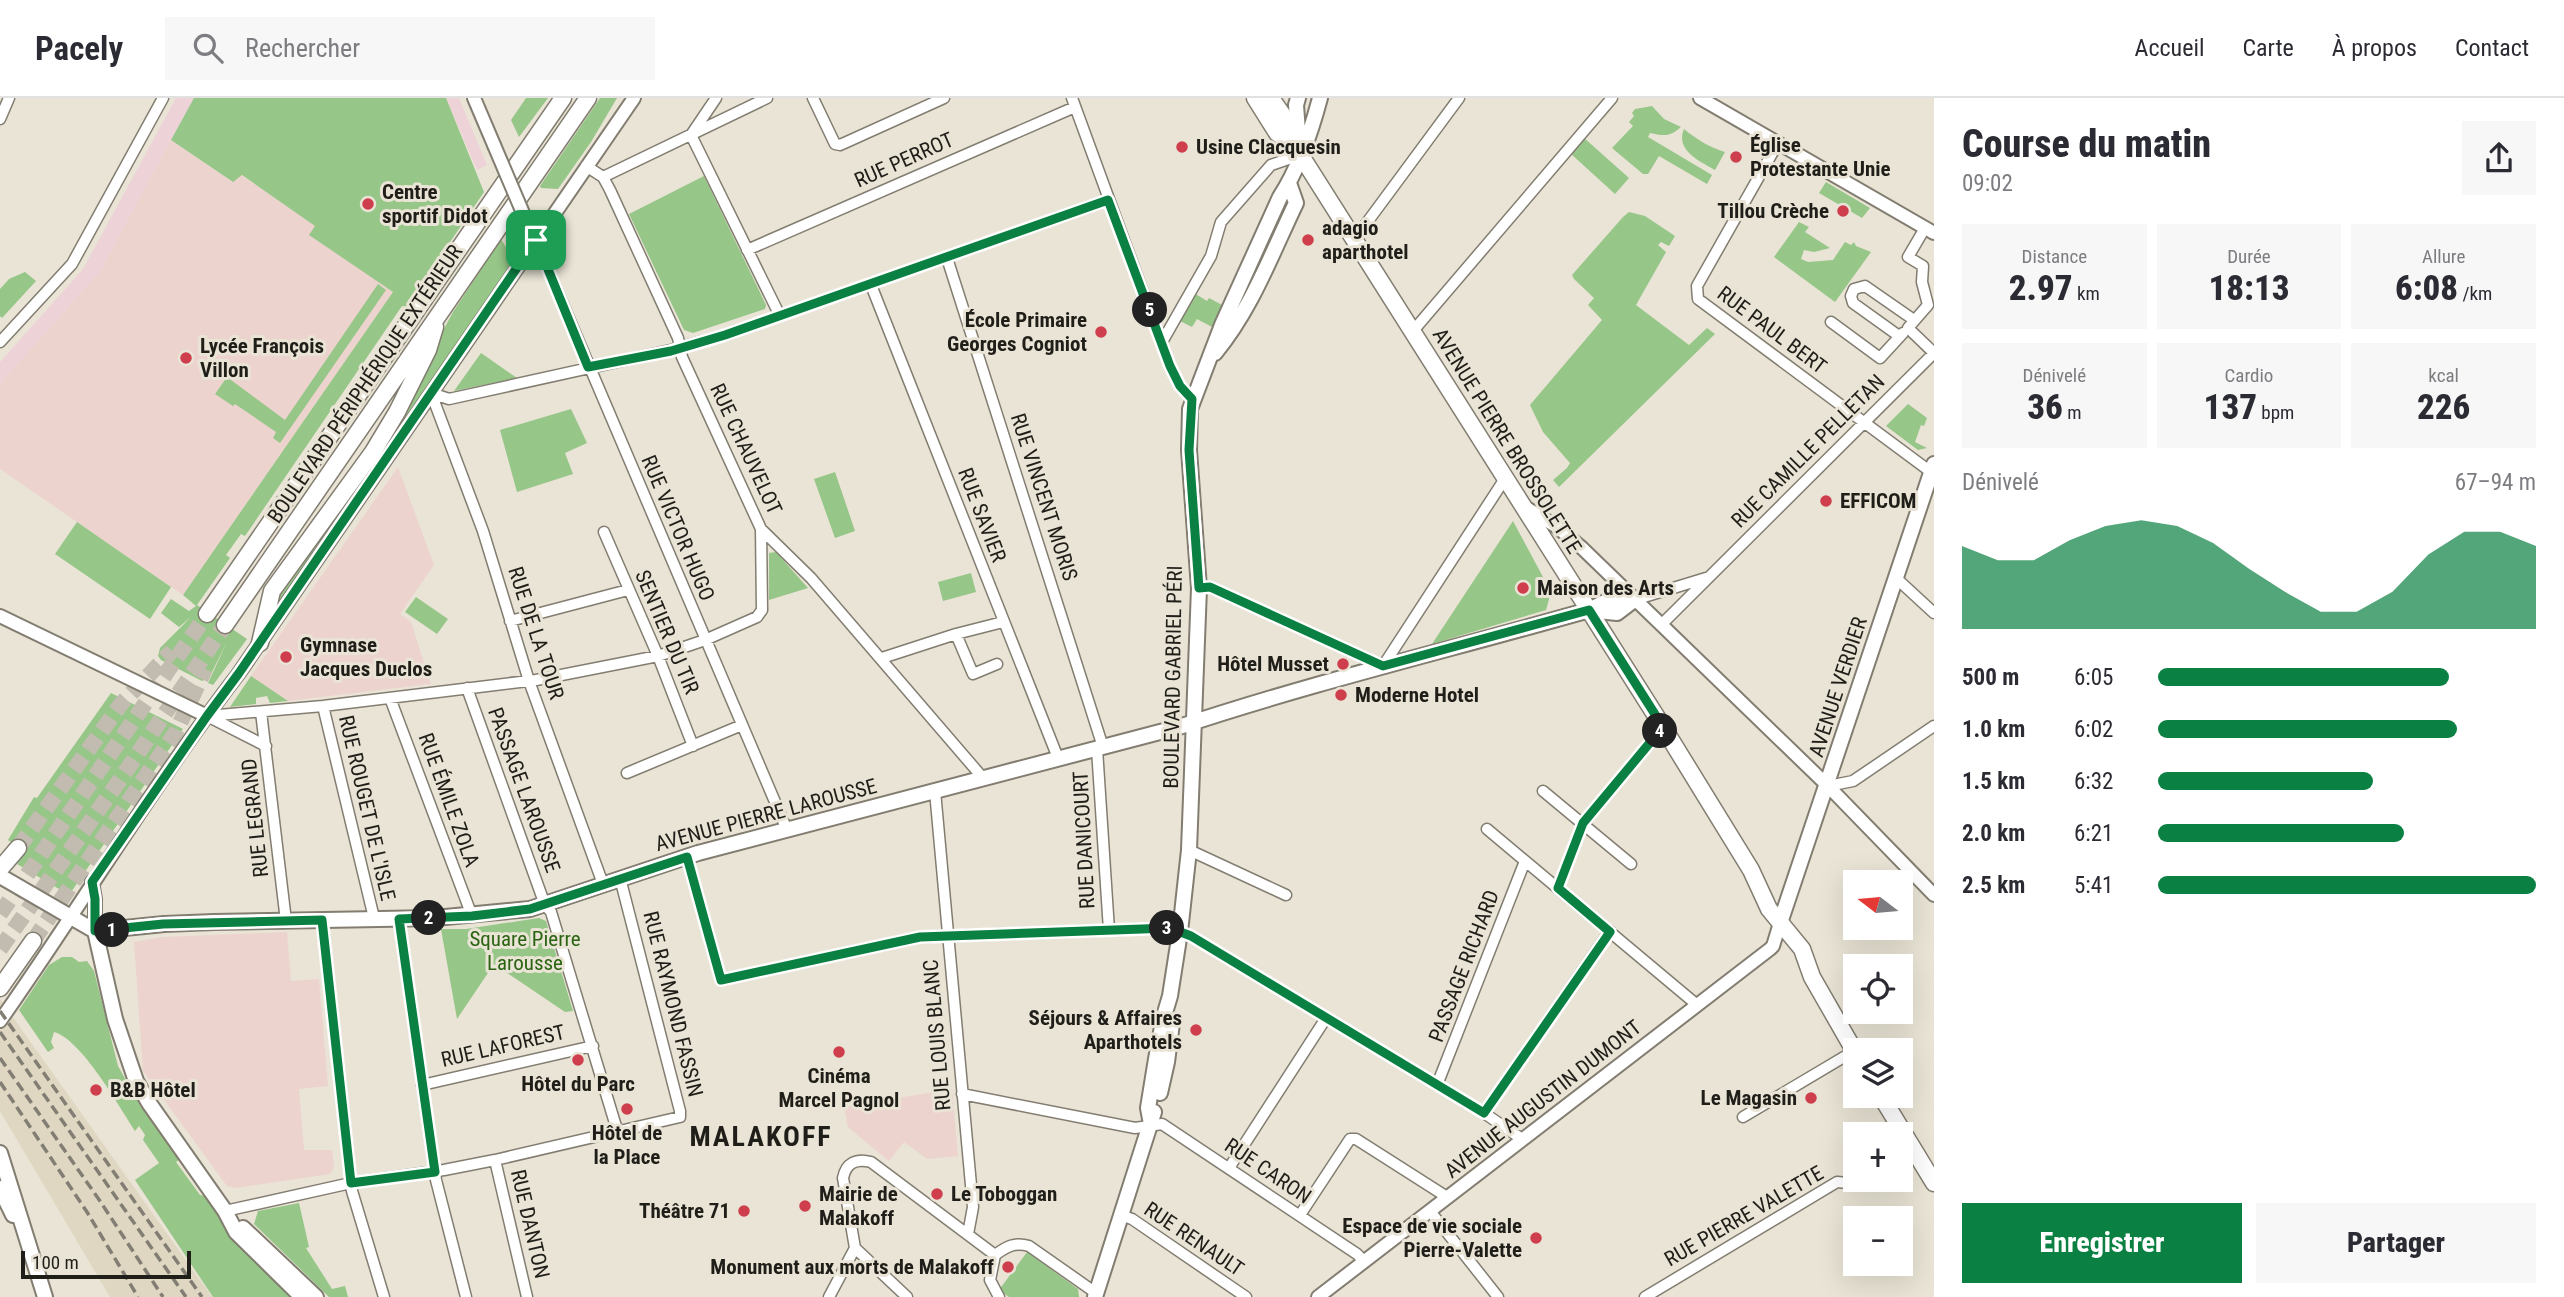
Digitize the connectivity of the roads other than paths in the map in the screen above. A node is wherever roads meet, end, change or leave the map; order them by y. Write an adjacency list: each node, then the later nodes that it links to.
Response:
1 (9, 98): 19 (street)
2 (163, 98): 38 (street)
3 (474, 98): 27 (street, bridge)
4 (563, 98): 58 (main road)
5 (588, 98): 32 (main road, BOULEVARD PÉRIPHÉRIQUE EXTÉRIEUR)
6 (634, 98): 23 (street)
7 (716, 98): 20 (street)
8 (767, 98): 20 (street)
9 (813, 98): 10 (street)
10 (944, 98)
11 (1255, 98): 22 (main road, AVENUE PIERRE BROSSOLETTE)
12 (1271, 98): 22 (main road, AVENUE PIERRE BROSSOLETTE)
13 (1298, 98): 22 (main road)
14 (1320, 98): 22 (main road, BOULEVARD GABRIEL PÉRI)
15 (1459, 98): 28 (street)
16 (1612, 98): 36 (street)
17 (1700, 98): 21 (street)
18 (1074, 102): 25 (street); 29 (street, RUE PERROT)
19 (0, 119)
20 (691, 135): 24 (street); 29 (street)
21 (1778, 143): 26 (street); 45 (street, RUE PAUL BERT)
22 (1296, 149): 28 (main road, AVENUE PIERRE BROSSOLETTE); 39 (street); 44 (main road, BOULEVARD GABRIEL PÉRI)
23 (586, 166): 24 (street); 27 (street)
24 (603, 177): 40 (street, RUE CHAUVELOT)
25 (1108, 200): 30 (street); 39 (street)
26 (1929, 230): 35 (street)
27 (534, 236): 42 (street, RUE VICTOR HUGO); 43 (street)
28 (1354, 240): 36 (main road, AVENUE PIERRE BROSSOLETTE)
29 (747, 250): 33 (street)
30 (947, 258): 31 (street); 83 (street, RUE VINCENT MORIS)
31 (871, 285): 33 (street); 61 (street, RUE SAVIER)
32 (441, 310): 62 (main road, BOULEVARD PÉRIPHÉRIQUE EXTÉRIEUR); 66 (main road)
33 (780, 316): 40 (street)
34 (1831, 322): 37 (street)
35 (1911, 324): 37 (street); 37 (street); 41 (street)
36 (1413, 331): 47 (main road, AVENUE PIERRE BROSSOLETTE)
37 (1899, 337)
38 (0, 342)
39 (1161, 342): 44 (street)
40 (679, 349): 42 (street); 49 (street, RUE CHAUVELOT)
41 (1934, 353): 45 (street, RUE CAMILLE PELLETAN)
42 (588, 367): 43 (street); 65 (street, RUE VICTOR HUGO)
43 (431, 393): 60 (street, RUE DE LA TOUR); 66 (street)
44 (1192, 399): 53 (main road, BOULEVARD GABRIEL PÉRI)
45 (1864, 423): 46 (street, RUE PAUL BERT); 51 (street, RUE CAMILLE PELLETAN)
46 (1932, 475): 52 (main road, AVENUE VERDIER)
47 (1506, 477): 48 (main road, AVENUE PIERRE BROSSOLETTE); 70 (street)
48 (1524, 506): 55 (street); 56 (main road, AVENUE PIERRE BROSSOLETTE)
49 (761, 528): 65 (street); 68 (street, RUE CHAUVELOT)
50 (604, 532): 54 (street, SENTIER DU TIR)
51 (1710, 577): 55 (street, RUE CAMILLE PELLETAN); 63 (street, RUE CAMILLE PELLETAN)
52 (1896, 578): 57 (street); 87 (main road, AVENUE VERDIER)
53 (1199, 588): 70 (street); 77 (main road, BOULEVARD GABRIEL PÉRI)
54 (628, 590): 60 (street); 67 (street, SENTIER DU TIR)
55 (1634, 600): 56 (main road, AVENUE PIERRE LAROUSSE); 63 (street)
56 (1589, 610): 70 (main road, AVENUE PIERRE LAROUSSE); 80 (main road, AVENUE PIERRE BROSSOLETTE)
57 (1934, 612)
58 (207, 614)
59 (0, 616): 76 (street)
60 (510, 621): 71 (street, RUE DE LA TOUR)
61 (1003, 622): 64 (street); 84 (street, RUE SAVIER)
62 (225, 625)
63 (1661, 625): 87 (street)
64 (956, 634): 68 (street); 69 (street)
65 (705, 639): 67 (street); 78 (street, RUE VICTOR HUGO)
66 (260, 643): 76 (street)
67 (658, 656): 71 (street); 82 (street, SENTIER DU TIR)
68 (882, 659): 86 (street, RUE CHAUVELOT)
69 (997, 664)
70 (1383, 666): 77 (main road, AVENUE PIERRE LAROUSSE)
71 (529, 681): 72 (street); 102 (street, RUE DE LA TOUR)
72 (467, 688): 73 (street); 106 (street, PASSAGE LAROUSSE)
73 (390, 698): 74 (street); 108 (street, RUE ÉMILE ZOLA)
74 (323, 706): 75 (street); 109 (street, RUE ROUGET DE L'ISLE)
75 (261, 712): 76 (street); 81 (street, RUE LEGRAND)
76 (207, 716): 81 (street); 101 (street)
77 (1194, 722): 83 (main road, AVENUE PIERRE LAROUSSE); 94 (main road, BOULEVARD GABRIEL PÉRI)
78 (742, 725): 82 (street); 92 (street, RUE VICTOR HUGO)
79 (1934, 726): 87 (street)
80 (1663, 727): 90 (street); 113 (main road, AVENUE PIERRE BROSSOLETTE)
81 (267, 746): 112 (street, RUE LEGRAND)
82 (693, 746): 85 (street)
83 (1100, 748): 84 (main road, AVENUE PIERRE LAROUSSE); 114 (street, RUE DANICOURT)
84 (1058, 758): 86 (main road, AVENUE PIERRE LAROUSSE)
85 (627, 773)
86 (983, 778): 88 (main road, AVENUE PIERRE LAROUSSE)
87 (1828, 786): 105 (street); 113 (main road, AVENUE VERDIER)
88 (935, 791): 92 (main road, AVENUE PIERRE LAROUSSE); 118 (street, RUE LOUIS BLANC)
89 (1544, 791): 90 (street)
90 (1583, 823): 97 (street); 103 (street)
91 (1487, 829): 96 (street)
92 (787, 830): 95 (main road, AVENUE PIERRE LAROUSSE)
93 (18, 848): 98 (main road)
94 (1189, 850): 104 (street); 116 (main road, BOULEVARD GABRIEL PÉRI)
95 (687, 857): 100 (main road, AVENUE PIERRE LAROUSSE); 118 (street)
96 (1525, 861): 103 (street); 128 (street, PASSAGE RICHARD)
97 (1631, 864)
98 (0, 869)
99 (0, 876): 107 (main road)
100 (620, 878): 102 (main road, AVENUE PIERRE LAROUSSE); 133 (street, RUE RAYMOND FASSIN)
101 (92, 882): 107 (street); 115 (street)
102 (603, 884): 106 (main road, AVENUE PIERRE LAROUSSE)
103 (1558, 888): 117 (street)
104 (1286, 895)
105 (1934, 895)
106 (545, 905): 108 (main road, AVENUE PIERRE LAROUSSE); 125 (street, PASSAGE LAROUSSE)
107 (70, 916): 115 (main road); 123 (street)
108 (472, 916): 110 (main road, AVENUE PIERRE LAROUSSE)
109 (374, 918): 110 (main road, AVENUE PIERRE LAROUSSE); 111 (main road, AVENUE PIERRE LAROUSSE)
110 (399, 919): 127 (street)
111 (322, 920): 112 (main road, AVENUE PIERRE LAROUSSE); 140 (street)
112 (286, 921): 115 (main road, AVENUE PIERRE LAROUSSE)
113 (1780, 923): 121 (street, AVENUE AUGUSTIN DUMONT); 124 (main road, AVENUE PIERRE BROSSOLETTE)
114 (1109, 930): 116 (street); 118 (street)
115 (95, 931): 146 (main road)
116 (1180, 932): 122 (street); 132 (main road, BOULEVARD GABRIEL PÉRI)
117 (1610, 932): 121 (street); 130 (street)
118 (947, 935): 129 (street, RUE LOUIS BLANC)
119 (33, 941): 120 (main road)
120 (0, 988)
121 (1696, 1004): 134 (street, AVENUE AUGUSTIN DUMONT)
122 (1326, 1018): 128 (street); 138 (street)
123 (0, 1021)
124 (1847, 1038)
125 (593, 1046): 127 (street, RUE LAFOREST); 133 (street, PASSAGE LAROUSSE)
126 (1843, 1059): 131 (street)
127 (422, 1085): 139 (street)
128 (1437, 1085): 130 (street)
129 (962, 1094): 132 (street, RUE CARON); 149 (street, RUE LOUIS BLANC)
130 (1484, 1113): 134 (street)
131 (1743, 1117)
132 (1149, 1123): 138 (street, RUE CARON); 147 (main road, BOULEVARD GABRIEL PÉRI)
133 (618, 1133): 136 (street)
134 (1522, 1139): 144 (street, AVENUE AUGUSTIN DUMONT)
135 (0, 1153): 150 (main road)
136 (495, 1160): 139 (street); 160 (street, RUE DANTON)
137 (1913, 1162): 142 (main road)
138 (1229, 1168): 148 (street, RUE CARON)
139 (435, 1172): 140 (street); 159 (street)
140 (351, 1183): 146 (street); 158 (street)
141 (1843, 1183): 167 (street, RUE PIERRE VALETTE)
142 (1934, 1183)
143 (0, 1188): 150 (main road)
144 (1447, 1197): 145 (street, AVENUE AUGUSTIN DUMONT); 148 (street)
145 (1430, 1210): 153 (street, AVENUE AUGUSTIN DUMONT); 166 (street)
146 (225, 1211): 156 (main road); 157 (main road)
147 (1120, 1215): 154 (main road, BOULEVARD GABRIEL PÉRI); 164 (street, RUE RENAULT)
148 (1300, 1215): 153 (street, RUE CARON)
149 (968, 1234): 151 (street); 152 (street)
150 (25, 1238): 155 (main road)
151 (855, 1248): 161 (street); 162 (street)
152 (995, 1255): 154 (street); 163 (street)
153 (1364, 1261): 165 (street, AVENUE AUGUSTIN DUMONT)
154 (1095, 1295)
155 (45, 1297)
156 (302, 1297)
157 (316, 1297)
158 (384, 1297)
159 (466, 1297)
160 (527, 1297)
161 (830, 1297)
162 (907, 1297)
163 (999, 1297)
164 (1247, 1297)
165 (1318, 1297)
166 (1498, 1297)
167 (1644, 1297)

